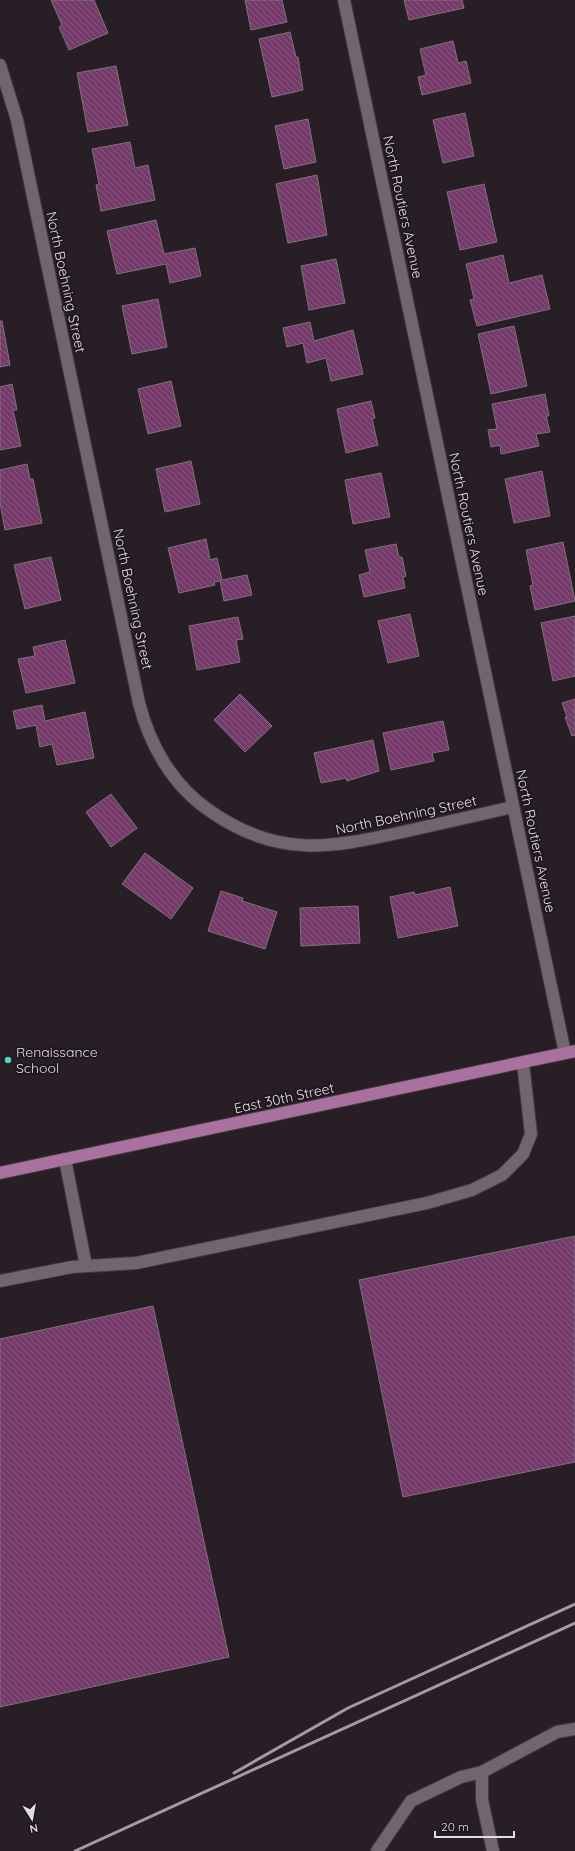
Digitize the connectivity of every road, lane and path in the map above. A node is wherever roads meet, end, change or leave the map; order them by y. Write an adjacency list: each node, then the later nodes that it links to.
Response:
1 (344, 0): 3 (street, North Routiers Avenue)
2 (0, 65): 3 (street, North Boehning Street)
3 (513, 807): 4 (street, North Routiers Avenue)
4 (570, 1052): 5 (main road, East 30th Street)
5 (522, 1063): 6 (main road, East 30th Street); 8 (street)
6 (66, 1159): 7 (main road, East 30th Street); 8 (street)
7 (0, 1173)
8 (86, 1266): 9 (street)
9 (0, 1281)
10 (575, 1729): 11 (street)
11 (482, 1772): 12 (street); 13 (street)
12 (377, 1851)
13 (493, 1851)

